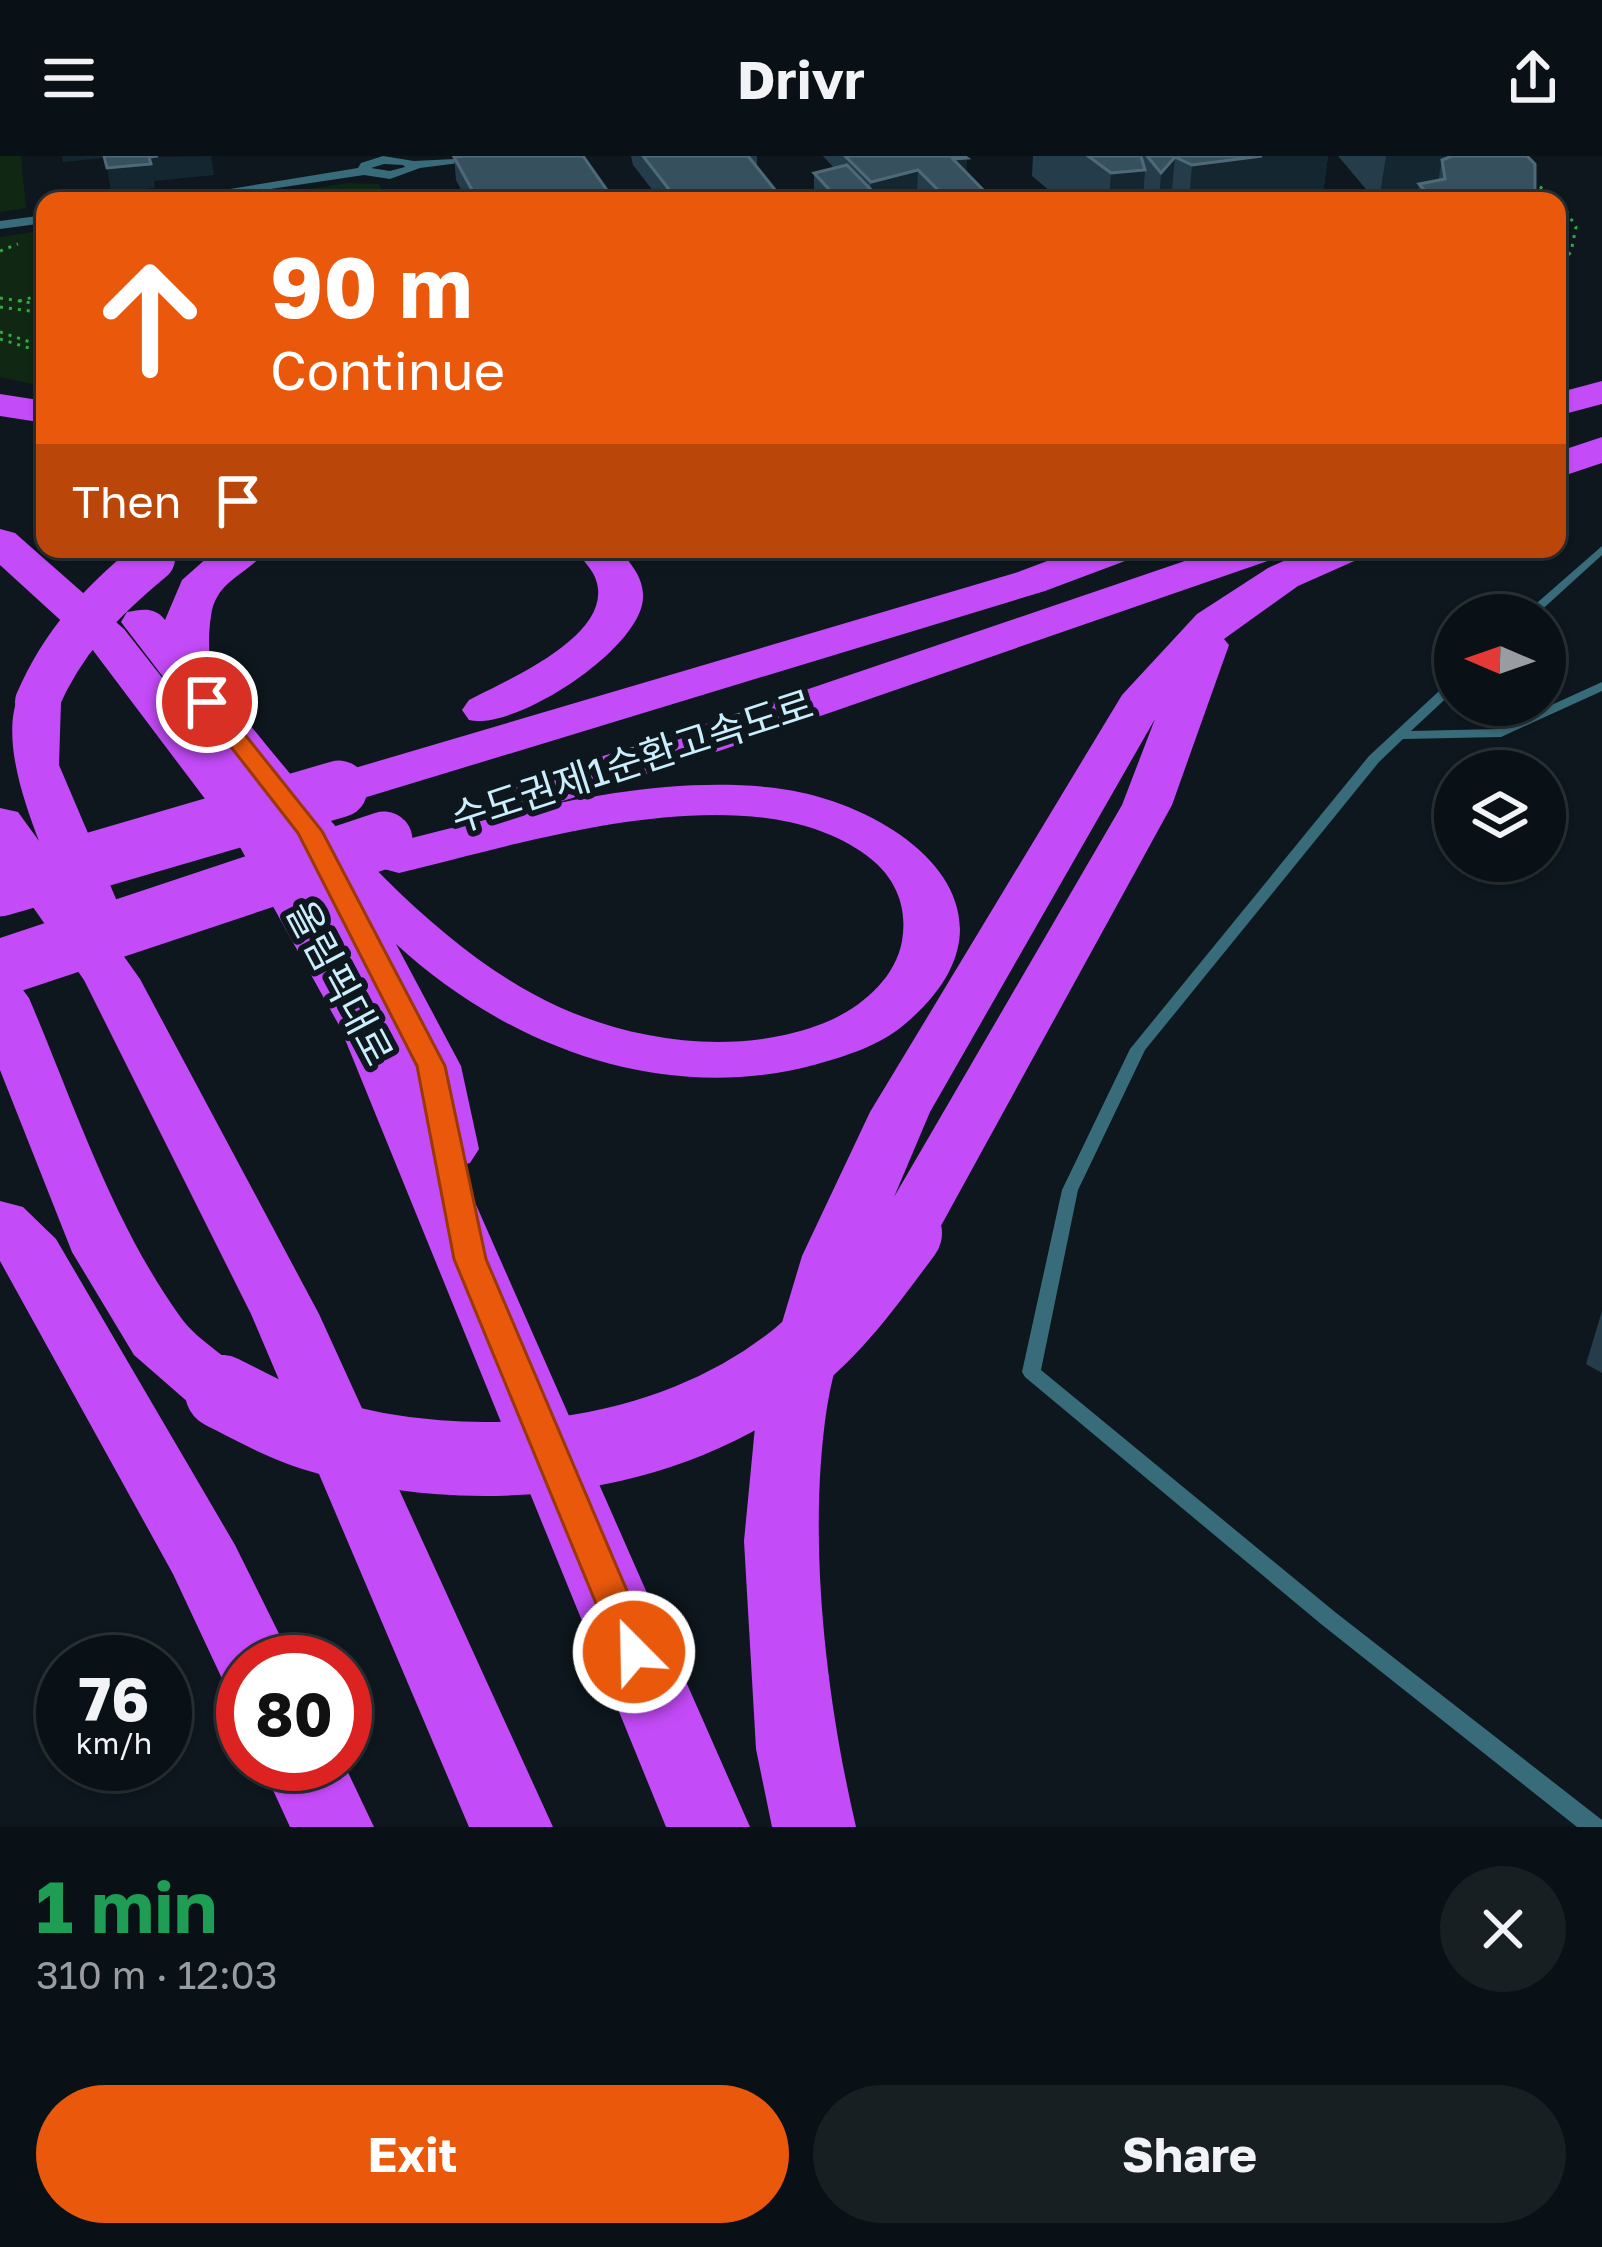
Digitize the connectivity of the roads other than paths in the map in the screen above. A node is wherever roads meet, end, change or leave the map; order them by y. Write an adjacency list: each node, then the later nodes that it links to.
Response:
1 (507, 156): 3 (street)
2 (384, 158): 3 (street); 4 (street)
3 (414, 165): 4 (street)
4 (364, 171): 5 (street)
5 (224, 192)
6 (36, 220): 7 (street)
7 (0, 226)
8 (1602, 369): 9 (highway)
9 (1566, 379)
10 (1602, 392): 11 (highway)
11 (1566, 402)
12 (0, 405): 13 (highway)
13 (36, 411)
14 (1602, 432): 15 (highway)
15 (1566, 444)
16 (1602, 449): 17 (highway)
17 (1566, 463)
18 (0, 498): 19 (highway)
19 (36, 525)
20 (0, 542): 46 (highway, 올림픽대로)
21 (1602, 549): 30 (lane)
22 (78, 558): 32 (highway)
23 (157, 558): 43 (highway, bridge)
24 (230, 558): 32 (highway)
25 (603, 558): 35 (highway)
26 (1021, 558): 35 (highway, 수도권제1순환고속도로)
27 (1094, 558): 37 (highway, 수도권제1순환고속도로)
28 (1235, 558): 40 (highway, 수도권제1순환고속도로)
29 (1326, 558): 31 (highway)
30 (1552, 594)
31 (1214, 624): 44 (highway, bridge); 52 (highway)
32 (191, 682): 37 (highway)
33 (1602, 686): 36 (lane)
34 (1434, 703): 36 (lane)
35 (486, 710): 37 (highway, 수도권제1순환고속도로)
36 (1400, 735): 53 (lane)
37 (320, 793): 39 (highway, 수도권제1순환고속도로); 40 (highway); 41 (highway, 수도권제1순환고속도로, bridge); 46 (highway)
38 (0, 823): 43 (highway)
39 (0, 849)
40 (392, 849): 42 (highway, bridge)
41 (0, 888)
42 (0, 968)
43 (112, 979): 50 (highway)
44 (0, 998)
45 (0, 1223): 47 (highway)
46 (470, 1259): 51 (highway, 올림픽대로)
47 (240, 1635)
48 (315, 1791): 49 (highway)
49 (332, 1827)
50 (511, 1827)
51 (708, 1827)
52 (814, 1827)
53 (1594, 1827)

